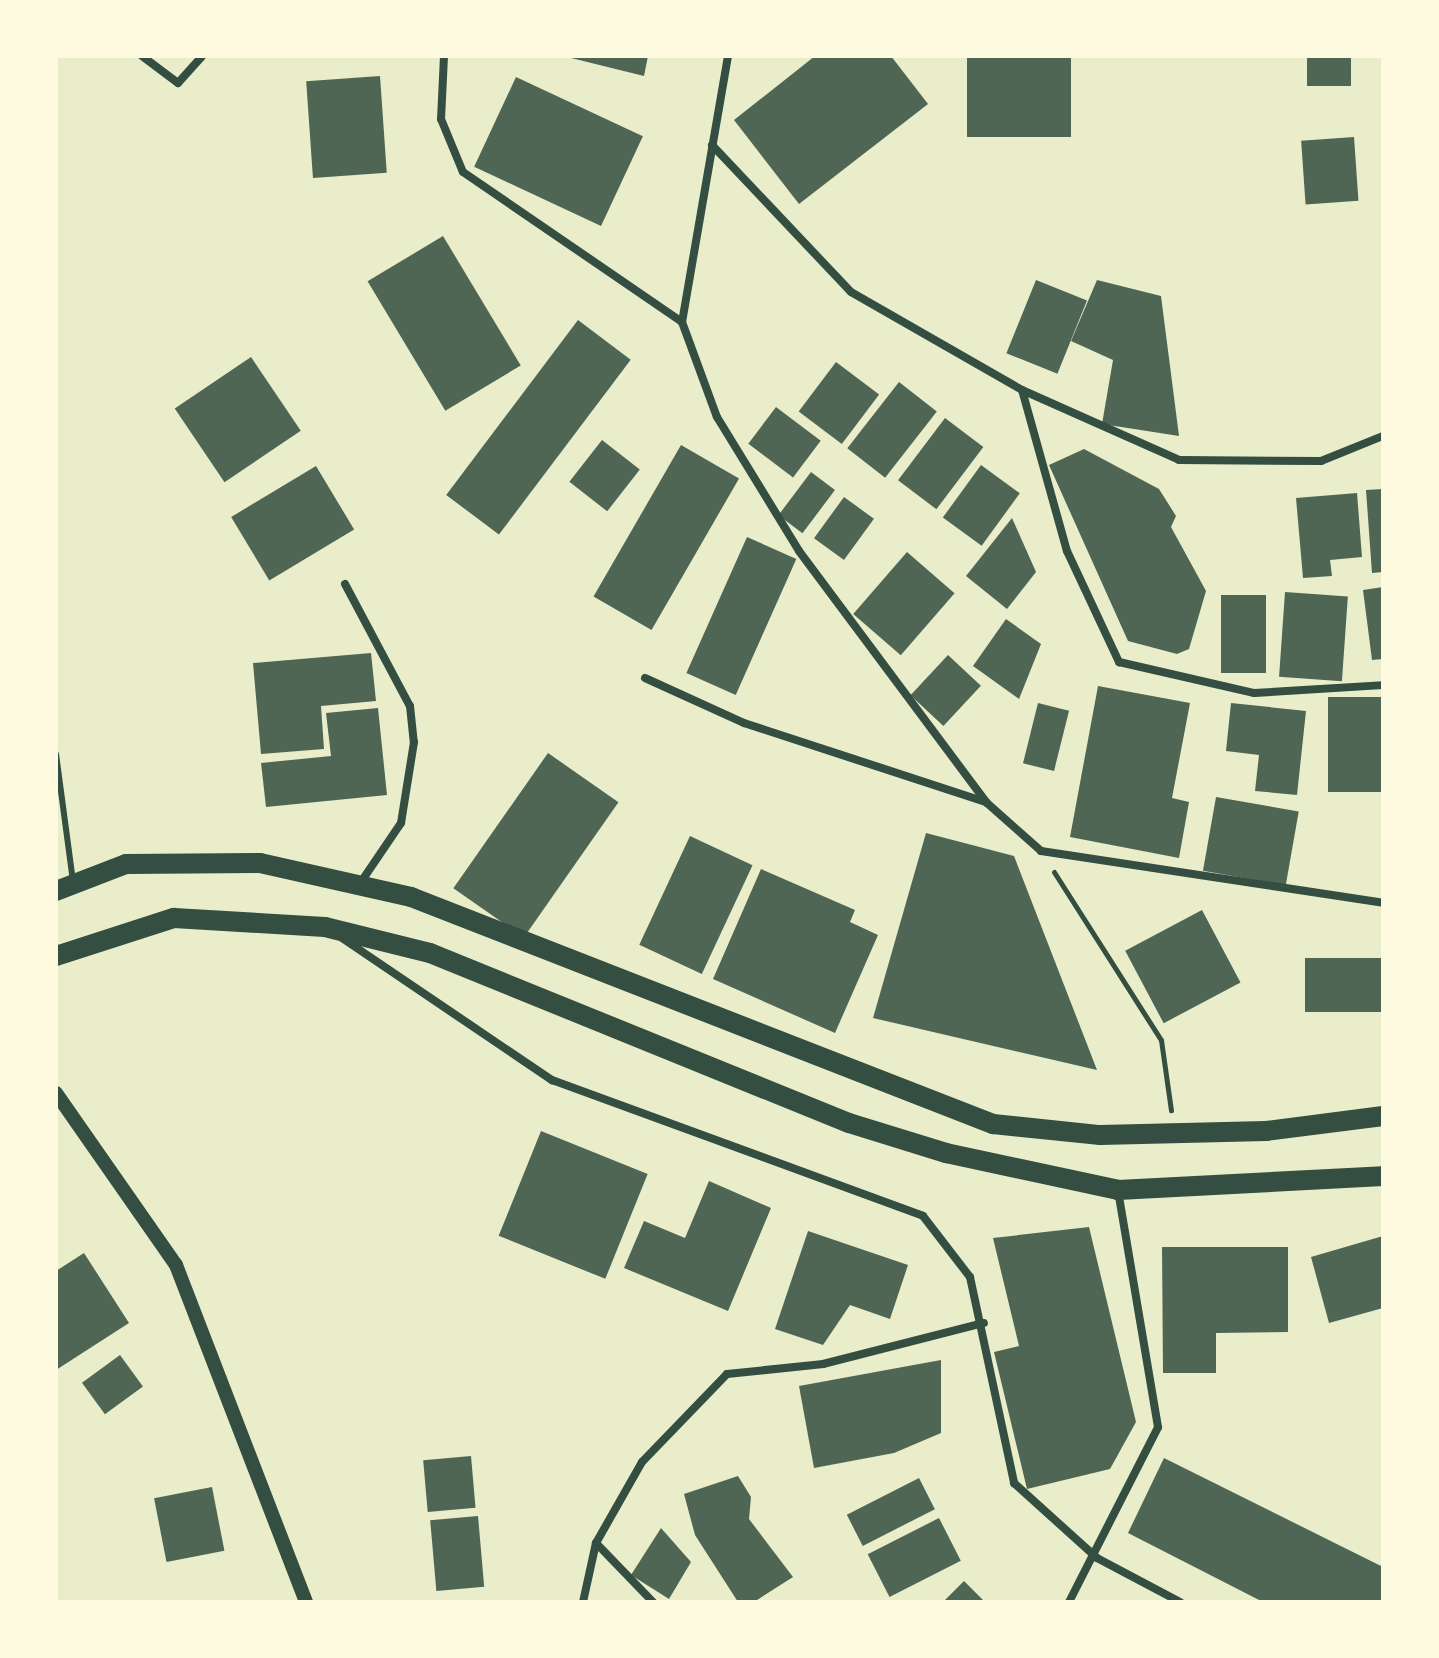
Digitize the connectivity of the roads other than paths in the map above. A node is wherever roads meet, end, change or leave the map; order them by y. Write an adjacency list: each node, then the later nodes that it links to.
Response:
1 (142, 56): 2 (street)
2 (202, 56)
3 (444, 56): 6 (street)
4 (728, 56): 5 (street)
5 (712, 145): 6 (street); 7 (street)
6 (682, 322): 13 (street)
7 (1022, 390): 8 (street); 11 (street)
8 (1383, 436)
9 (345, 584): 14 (street)
10 (645, 678): 13 (street)
11 (1383, 685)
12 (56, 754): 15 (lane)
13 (987, 803): 16 (street)
14 (359, 885): 15 (main road); 21 (main road)
15 (65, 888): 17 (main road)
16 (1383, 903)
17 (56, 906)
18 (325, 927): 19 (main road); 23 (main road); 24 (street)
19 (56, 956)
20 (56, 1093): 27 (street)
21 (1383, 1116)
22 (1383, 1176): 23 (main road)
23 (1118, 1190): 26 (street)
24 (984, 1323): 25 (street); 26 (street)
25 (596, 1543): 28 (street); 29 (street)
26 (1097, 1558): 30 (street); 31 (street)
27 (306, 1602)
28 (583, 1602)
29 (653, 1602)
30 (1069, 1602)
31 (1180, 1602)

